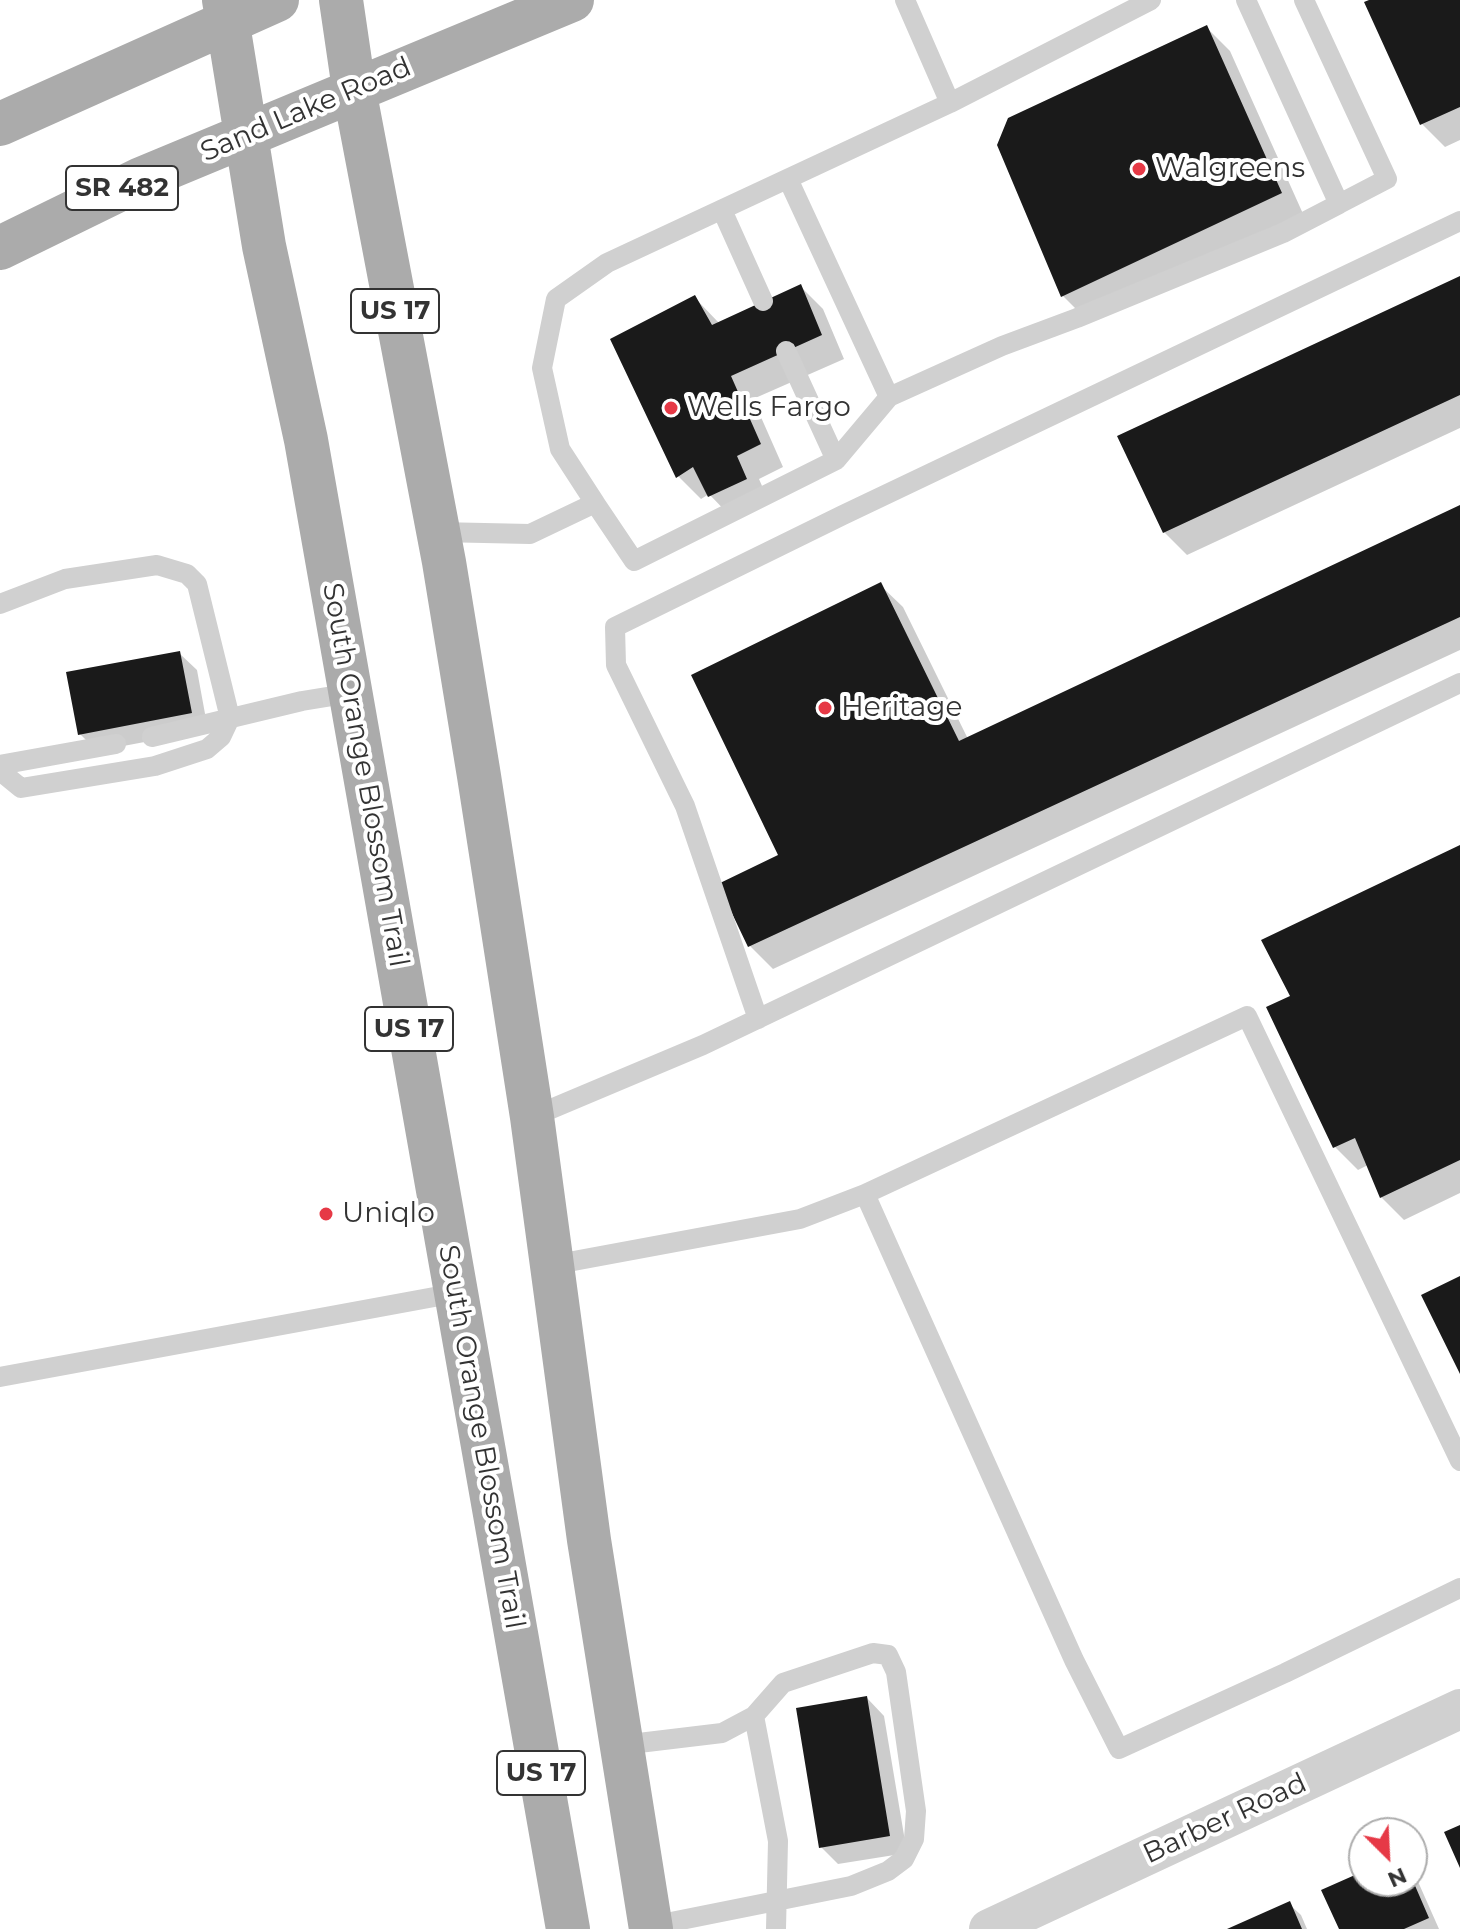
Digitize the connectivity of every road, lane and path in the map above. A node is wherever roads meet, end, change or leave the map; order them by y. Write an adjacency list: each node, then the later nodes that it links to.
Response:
1 (277, 0): 8 (main road)
2 (341, 0): 9 (main road, US 17)
3 (572, 0): 9 (main road, Sand Lake Road / SR 482)
4 (905, 0): 10 (lane)
5 (1151, 0): 10 (lane)
6 (1246, 0): 14 (lane)
7 (1304, 0): 14 (lane)
8 (226, 10): 11 (main road); 12 (main road, South Orange Blossom Trail / US 17)
9 (354, 89): 12 (main road, Sand Lake Road / SR 482); 23 (main road, US 17)
10 (950, 103): 13 (lane)
11 (0, 124)
12 (248, 134): 17 (main road, Sand Lake Road / SR 482); 26 (main road, South Orange Blossom Trail / US 17)
13 (788, 179): 15 (lane); 20 (lane)
14 (1339, 204): 20 (lane)
15 (722, 210): 18 (lane); 22 (lane)
16 (1460, 221): 31 (lane)
17 (0, 248)
18 (763, 301)
19 (786, 351): 21 (lane)
20 (889, 397): 21 (lane)
21 (836, 460): 22 (lane)
22 (595, 503): 23 (lane)
23 (438, 532): 32 (main road, US 17)
24 (0, 604): 27 (lane)
25 (1460, 683): 31 (lane)
26 (351, 693): 27 (lane); 35 (main road, South Orange Blossom Trail / US 17)
27 (230, 718): 28 (lane); 30 (lane)
28 (152, 737)
29 (116, 744): 30 (lane)
30 (0, 768)
31 (758, 1019): 32 (lane)
32 (532, 1117): 34 (main road, US 17)
33 (865, 1194): 34 (lane); 37 (lane); 38 (lane)
34 (552, 1265): 41 (main road, US 17)
35 (456, 1293): 36 (lane); 44 (main road, South Orange Blossom Trail / US 17)
36 (0, 1377)
37 (1460, 1461)
38 (1460, 1588)
39 (1460, 1709): 46 (street, Barber Road)
40 (754, 1716): 41 (lane); 42 (lane); 42 (lane)
41 (622, 1745): 43 (main road, US 17)
42 (778, 1901): 43 (lane); 45 (lane)
43 (651, 1928)
44 (568, 1929)
45 (776, 1929)
46 (989, 1929)

